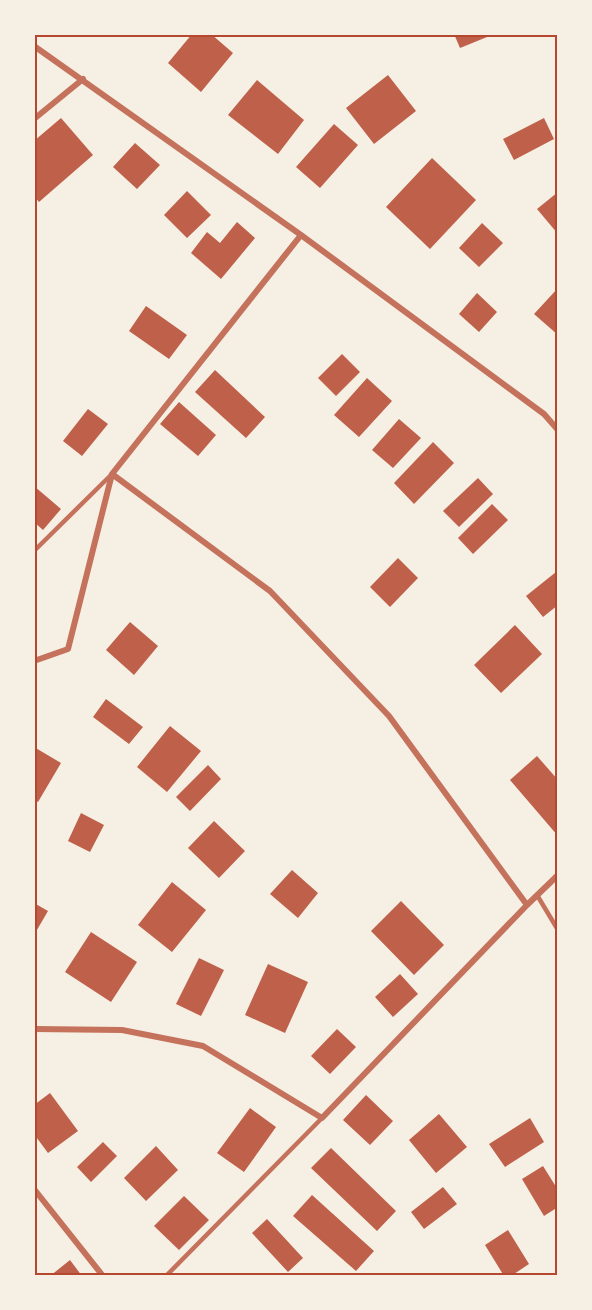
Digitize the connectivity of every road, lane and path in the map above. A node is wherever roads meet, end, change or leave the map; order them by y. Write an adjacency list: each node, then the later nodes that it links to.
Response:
1 (34, 46): 2 (street)
2 (83, 79): 3 (street); 4 (street)
3 (34, 119)
4 (301, 235): 5 (street); 6 (street)
5 (558, 430)
6 (112, 474): 7 (lane); 8 (street); 11 (street)
7 (34, 551)
8 (34, 661)
9 (558, 875): 10 (street)
10 (537, 895): 11 (street); 12 (lane)
11 (527, 905): 14 (street)
12 (558, 930)
13 (34, 1029): 14 (street)
14 (322, 1118): 17 (lane)
15 (34, 1190): 16 (street)
16 (103, 1275)
17 (166, 1275)

